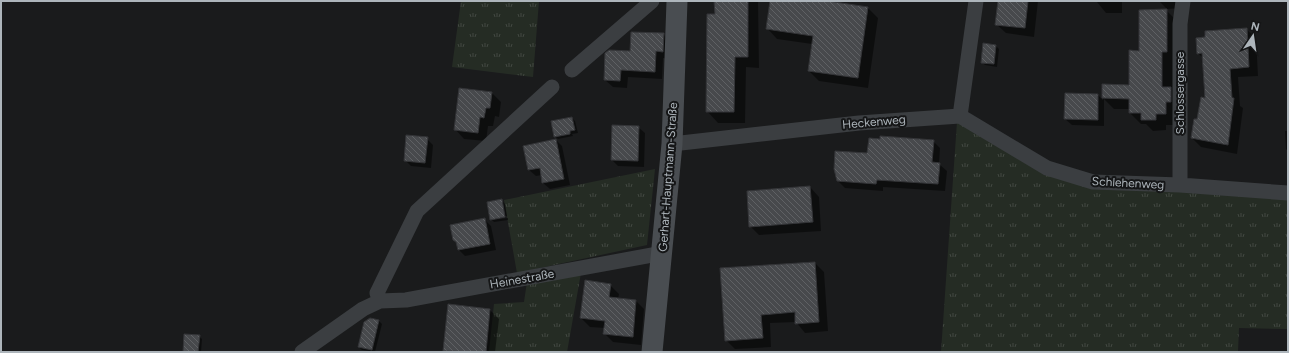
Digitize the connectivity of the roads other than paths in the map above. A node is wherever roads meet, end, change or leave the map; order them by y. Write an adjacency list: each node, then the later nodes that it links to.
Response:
1 (652, 1): 5 (street)
2 (677, 1): 8 (street, Gerhart-Hauptmann-Straße)
3 (976, 1): 7 (street)
4 (1183, 1): 9 (street, Schlossergasse)
5 (572, 70)
6 (552, 87): 12 (street)
7 (960, 116): 8 (street, Heckenweg); 9 (street, Schlehenweg)
8 (672, 144): 11 (street, Gerhart-Hauptmann-Straße)
9 (1180, 185): 10 (street, Schlehenweg)
10 (1288, 193)
11 (663, 253): 12 (street, Heinestraße); 14 (street, Gerhart-Hauptmann-Straße)
12 (380, 301): 13 (street, Heinestraße)
13 (302, 352)
14 (652, 352)

